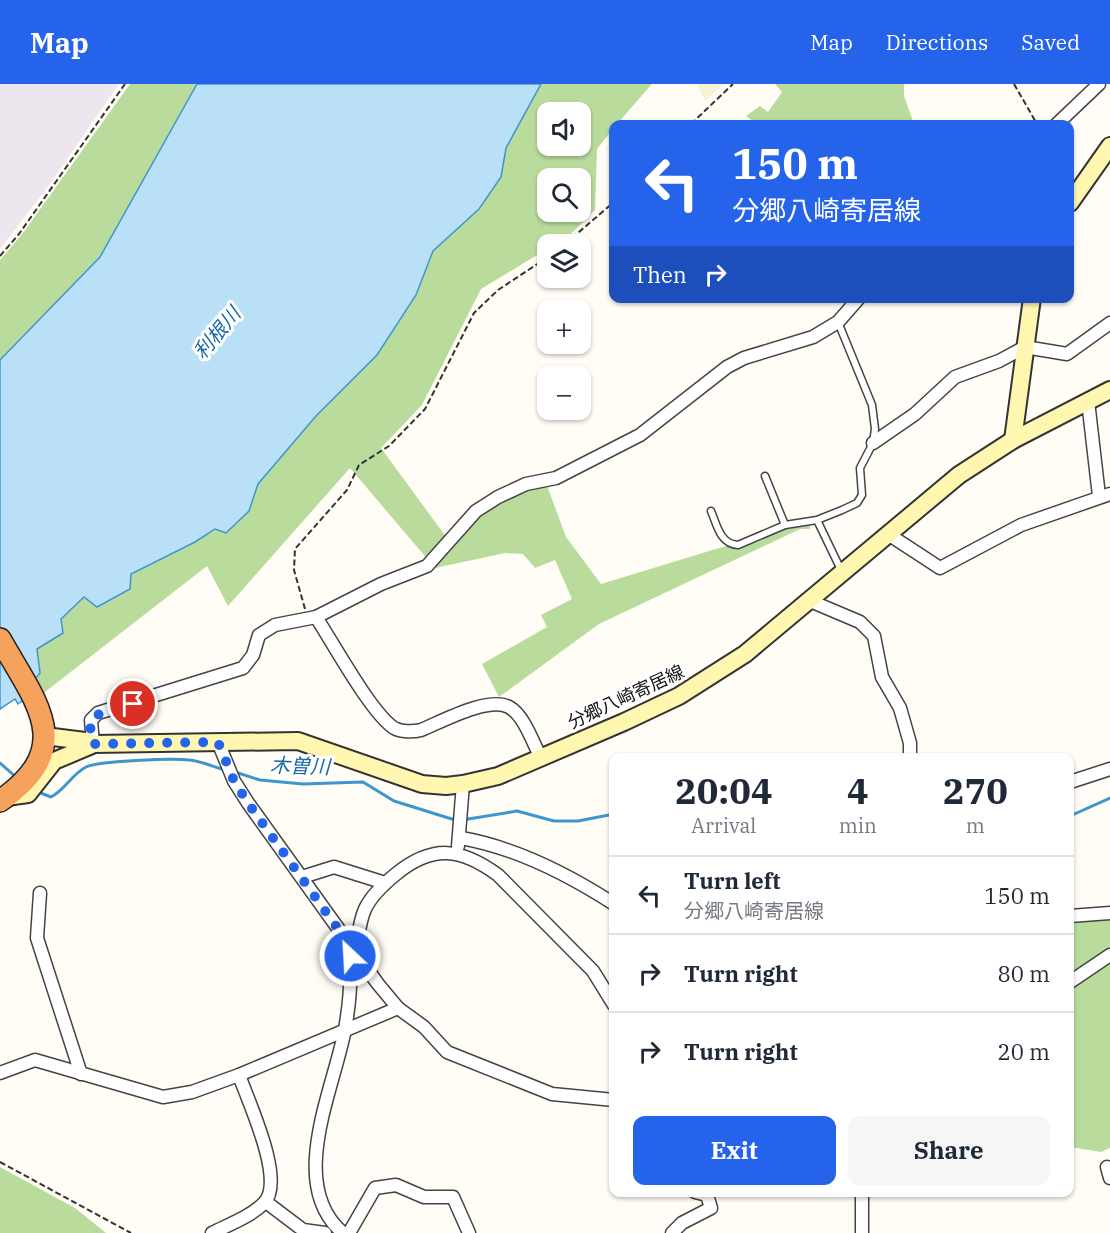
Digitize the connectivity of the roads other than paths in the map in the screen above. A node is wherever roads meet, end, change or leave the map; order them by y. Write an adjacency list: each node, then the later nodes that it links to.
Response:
1 (1099, 84): 2 (street)
2 (1061, 120)
3 (1110, 146): 4 (main road)
4 (1074, 197)
5 (855, 303): 7 (street)
6 (1031, 303): 9 (main road)
7 (838, 322): 13 (lane); 22 (street)
8 (1110, 323): 9 (street)
9 (1025, 347): 12 (main road); 13 (street)
10 (1110, 390): 11 (main road, 分郷八崎寄居線)
11 (1088, 401): 12 (main road, 分郷八崎寄居線); 15 (street)
12 (1013, 440): 19 (main road, 分郷八崎寄居線)
13 (873, 443): 17 (lane)
14 (765, 476): 18 (lane)
15 (1104, 495): 19 (street)
16 (711, 511): 18 (lane)
17 (817, 520): 18 (lane); 20 (lane)
18 (785, 525)
19 (888, 534): 20 (main road, 分郷八崎寄居線)
20 (843, 573): 21 (main road, 分郷八崎寄居線)
21 (808, 600): 27 (street); 28 (main road, 分郷八崎寄居線)
22 (312, 617): 26 (street); 28 (street)
23 (0, 639): 24 (highway)
24 (45, 736): 26 (main road, 分郷八崎寄居線); 32 (highway)
25 (218, 742): 26 (main road, 分郷八崎寄居線); 31 (main road, 分郷八崎寄居線); 35 (street)
26 (93, 744): 32 (main road)
27 (910, 753)
28 (542, 758): 31 (main road, 分郷八崎寄居線)
29 (1110, 769): 30 (street)
30 (1074, 781)
31 (463, 784): 33 (street)
32 (20, 790)
33 (461, 834): 34 (street); 38 (street)
34 (456, 852): 36 (street); 44 (street)
35 (302, 877): 36 (street); 41 (street)
36 (385, 883): 41 (street)
37 (40, 893): 48 (street)
38 (609, 901)
39 (1110, 913): 40 (street)
40 (1074, 916)
41 (351, 948): 45 (street); 46 (street)
42 (1110, 955): 43 (street)
43 (1074, 979)
44 (609, 997)
45 (398, 1008): 46 (street); 50 (street)
46 (345, 1030): 49 (street); 56 (street)
47 (0, 1073): 48 (street)
48 (81, 1074): 49 (street)
49 (238, 1075): 53 (street)
50 (609, 1100)
51 (707, 1197): 59 (street)
52 (862, 1197): 60 (street)
53 (266, 1202): 54 (street); 55 (street)
54 (212, 1233)
55 (325, 1233)
56 (344, 1233)
57 (349, 1233): 58 (street)
58 (469, 1233)
59 (672, 1233)
60 (862, 1233)

